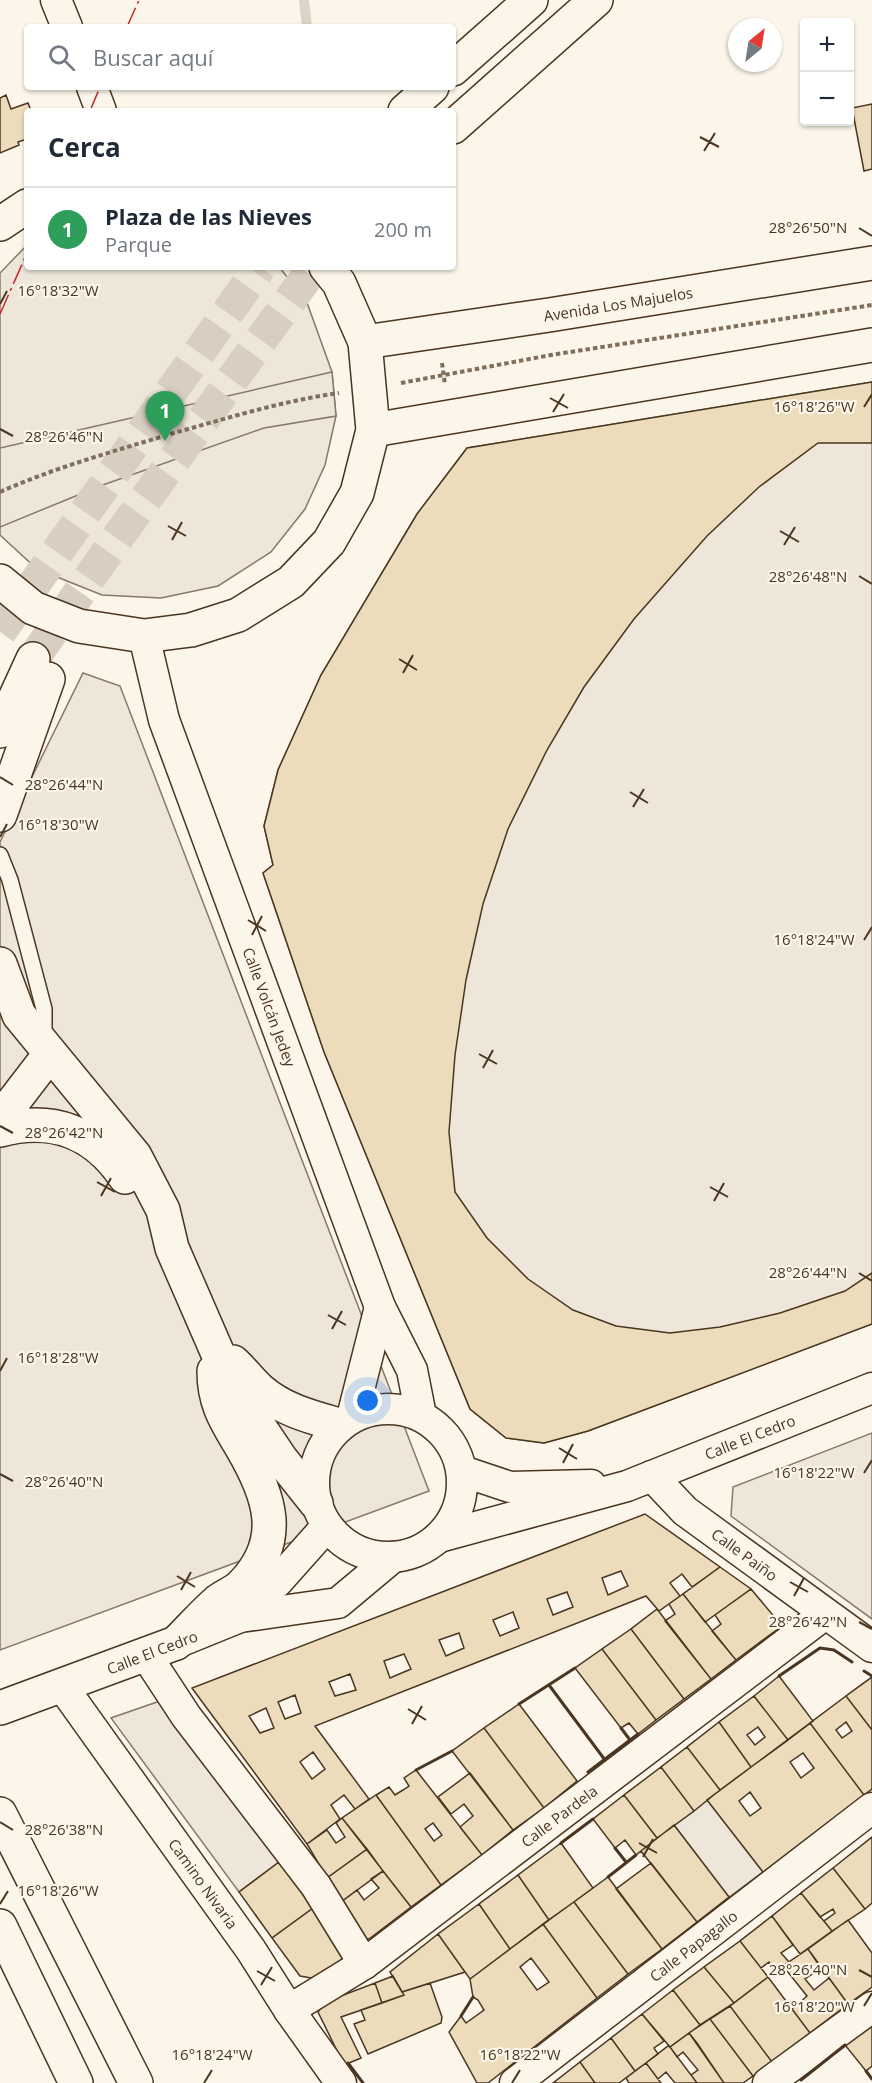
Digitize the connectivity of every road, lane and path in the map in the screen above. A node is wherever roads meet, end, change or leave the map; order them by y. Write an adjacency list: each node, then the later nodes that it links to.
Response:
1 (56, 0): 4 (street)
2 (531, 0): 5 (main road)
3 (596, 0): 10 (main road)
4 (66, 24)
5 (456, 66)
6 (93, 90): 8 (street)
7 (429, 90): 9 (main road)
8 (100, 108)
9 (408, 108)
10 (456, 124)
11 (24, 208): 12 (main road)
12 (0, 224)
13 (872, 263): 16 (main road, Avenida Los Majuelos)
14 (328, 270): 16 (main road)
15 (872, 305): 19 (path)
16 (365, 342): 23 (main road)
17 (872, 345): 23 (main road)
18 (440, 352): 19 (path)
19 (444, 375): 20 (path); 21 (path)
20 (398, 384)
21 (446, 387)
22 (347, 392): 24 (path)
23 (372, 430): 26 (main road)
24 (0, 492)
25 (0, 581): 26 (main road)
26 (144, 636): 35 (street, Calle Volcán Jedey)
27 (0, 730): 28 (main road)
28 (0, 815)
29 (0, 855): 31 (lane)
30 (0, 964): 31 (main road)
31 (47, 1050): 32 (main road); 34 (main road)
32 (0, 1119)
33 (0, 1130): 34 (main road)
34 (172, 1248): 36 (main road)
35 (380, 1307): 38 (street, Calle Volcán Jedey); 39 (street)
36 (214, 1346): 39 (main road); 42 (main road); 48 (main road)
37 (872, 1388): 41 (street, Calle El Cedro)
38 (421, 1416): 39 (street); 40 (street)
39 (346, 1421): 42 (street)
40 (462, 1471): 41 (street, Calle El Cedro); 43 (street)
41 (639, 1481): 43 (street, Calle El Cedro); 45 (street, Calle Paiño)
42 (321, 1515): 44 (street); 46 (street, Calle El Cedro)
43 (439, 1537): 44 (street)
44 (393, 1557): 46 (street, Calle El Cedro)
45 (825, 1614): 47 (street, Calle Paiño); 54 (street, Calle Pardela)
46 (240, 1617): 48 (street, Calle El Cedro)
47 (872, 1647)
48 (161, 1649): 49 (main road, Calle El Cedro); 54 (street)
49 (62, 1686): 50 (main road, Calle El Cedro); 56 (street, Camino Nivaria)
50 (0, 1708)
51 (872, 1808): 60 (street, Calle Papagallo)
52 (0, 1814): 58 (main road)
53 (0, 1926): 57 (main road)
54 (364, 1964): 56 (street, Calle Pardela)
55 (872, 2007): 61 (street)
56 (289, 2010): 59 (street, Camino Nivaria)
57 (76, 2083)
58 (136, 2083)
59 (341, 2083)
60 (515, 2083)
61 (768, 2083)

